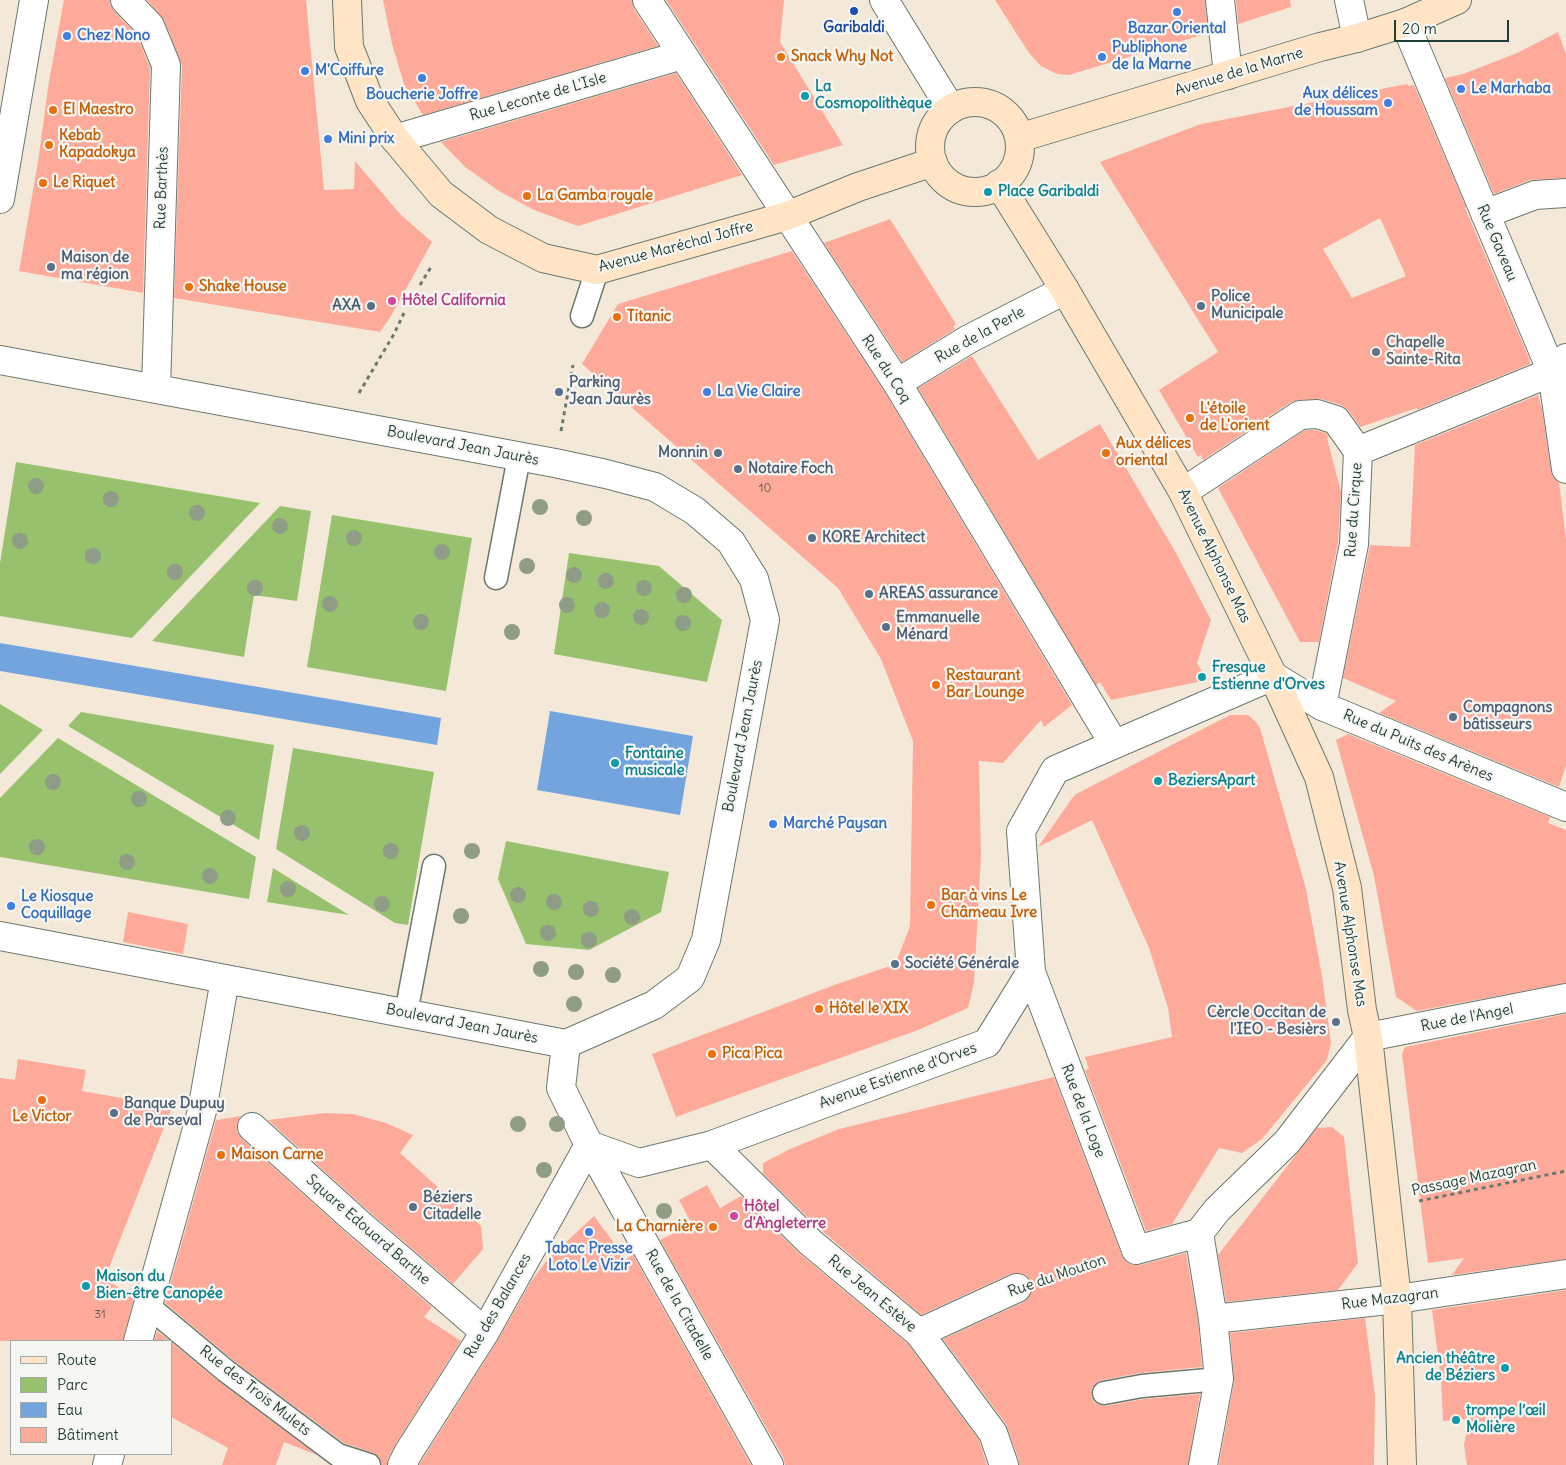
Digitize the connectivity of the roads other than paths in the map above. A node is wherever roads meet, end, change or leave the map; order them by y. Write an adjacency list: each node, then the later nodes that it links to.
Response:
1 (34, 0): 19 (street)
2 (125, 0): 28 (street, Rue Barthès)
3 (346, 0): 15 (main road, Avenue Maréchal Joffre)
4 (647, 0): 11 (street, Rue du Coq)
5 (884, 0): 13 (street)
6 (1220, 0): 12 (street)
7 (1349, 0): 10 (street)
8 (1457, 0): 9 (main road, Avenue de la Marne)
9 (1405, 23): 10 (main road, Avenue de la Marne); 20 (street, Rue Gaveau)
10 (1357, 38): 12 (main road, Avenue de la Marne)
11 (682, 55): 15 (street, Rue Leconte de L'Isle); 21 (street, Rue du Coq)
12 (1228, 75): 14 (main road, Avenue de la Marne)
13 (951, 109): 14 (main road); 16 (main road)
14 (1019, 138): 17 (main road)
15 (395, 139): 22 (main road, Avenue Maréchal Joffre)
16 (933, 162): 17 (main road); 21 (main road, Avenue Maréchal Joffre)
17 (999, 184): 23 (main road, Avenue Alphonse Mas)
18 (1566, 193): 20 (street)
19 (0, 200)
20 (1485, 214): 26 (street, Rue Gaveau)
21 (787, 216): 22 (main road, Avenue Maréchal Joffre); 27 (street, Rue du Coq)
22 (597, 270): 24 (lane)
23 (1065, 290): 27 (street, Rue de la Perle); 32 (main road, Avenue Alphonse Mas)
24 (582, 316)
25 (0, 360): 28 (street, Boulevard Jean Jaurès)
26 (1559, 365): 29 (street, Rue du Cirque); 31 (street, Rue Gaveau)
27 (897, 384): 36 (street, Rue du Coq)
28 (156, 389): 30 (street, Boulevard Jean Jaurès)
29 (1358, 451): 32 (street); 35 (street, Rue du Cirque)
30 (519, 457): 33 (lane); 45 (street, Boulevard Jean Jaurès)
31 (1566, 470)
32 (1183, 492): 34 (main road, Avenue Alphonse Mas)
33 (496, 578)
34 (1273, 676): 35 (street, Rue du Puits des Arènes); 36 (street); 44 (main road, Avenue Alphonse Mas)
35 (1322, 706): 37 (street, Rue du Puits des Arènes)
36 (1114, 744): 40 (street)
37 (1566, 808)
38 (434, 866): 43 (lane)
39 (0, 936): 41 (street, Boulevard Jean Jaurès)
40 (1031, 972): 48 (street, Avenue Estienne d'Orves); 49 (street, Rue de la Loge)
41 (225, 979): 43 (street, Boulevard Jean Jaurès); 53 (street)
42 (1566, 998): 44 (street, Rue de l'Angel)
43 (406, 1013): 45 (street, Boulevard Jean Jaurès)
44 (1368, 1037): 49 (street); 52 (main road, Avenue Alphonse Mas)
45 (566, 1044): 47 (street, Rue de la Citadelle)
46 (252, 1127): 55 (street, Square Edouard Barthe)
47 (589, 1145): 48 (street, Avenue Estienne d'Orves); 55 (street, Rue des Balances); 62 (street, Rue de la Citadelle)
48 (712, 1145): 56 (street, Rue Jean Estève)
49 (1199, 1234): 54 (street)
50 (1566, 1274): 52 (street, Rue Mazagran)
51 (1017, 1288): 56 (street, Rue du Mouton)
52 (1397, 1299): 54 (street, Rue Mazagran); 65 (main road, Avenue Alphonse Mas)
53 (146, 1306): 57 (street); 60 (lane, Rue des Trois Mulets)
54 (1213, 1319): 58 (street)
55 (484, 1332): 61 (street, Rue des Balances)
56 (919, 1333): 63 (street, Rue Jean Estève)
57 (138, 1340)
58 (1219, 1379): 59 (lane); 64 (street)
59 (1104, 1393)
60 (369, 1465)
61 (402, 1465)
62 (769, 1465)
63 (1004, 1465)
64 (1203, 1465)
65 (1402, 1465)

